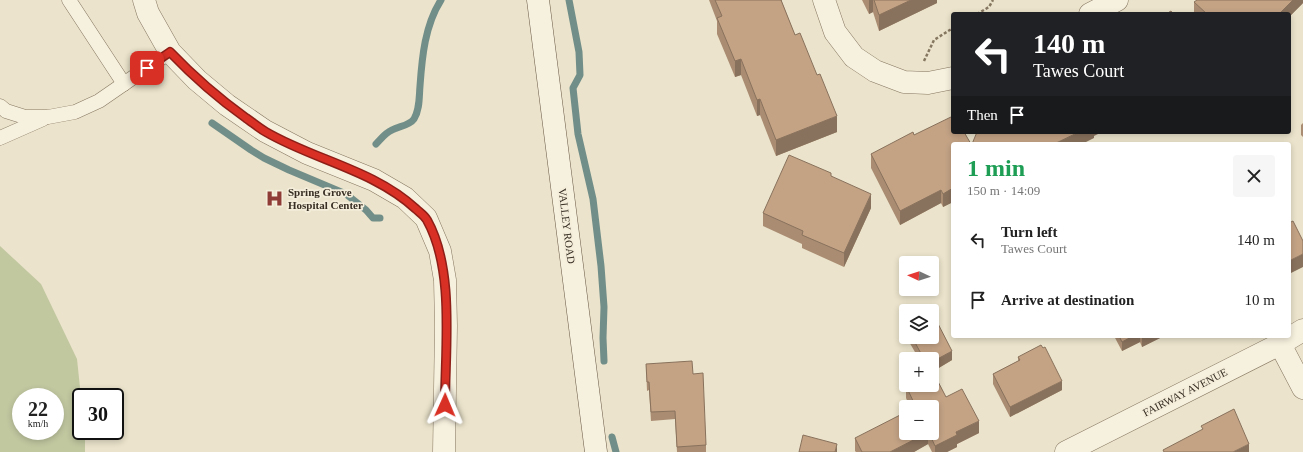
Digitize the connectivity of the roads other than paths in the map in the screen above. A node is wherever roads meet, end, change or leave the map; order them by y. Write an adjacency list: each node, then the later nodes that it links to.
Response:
1 (69, 0): 9 (lane)
2 (144, 0): 7 (street)
3 (538, 0): 19 (street, VALLEY ROAD)
4 (824, 0): 8 (street)
5 (1117, 0): 6 (street)
6 (1094, 12)
7 (170, 52): 9 (lane); 18 (street)
8 (951, 78)
9 (124, 84): 11 (lane)
10 (0, 106): 11 (lane)
11 (48, 117): 12 (lane)
12 (0, 138)
13 (1303, 330): 14 (street, FAIRWAY AVENUE)
14 (1291, 337)
15 (1290, 338): 16 (street, FAIRWAY AVENUE)
16 (1280, 344): 17 (street); 20 (street, FAIRWAY AVENUE)
17 (1303, 388)
18 (444, 452)
19 (596, 452)
20 (1066, 452)

